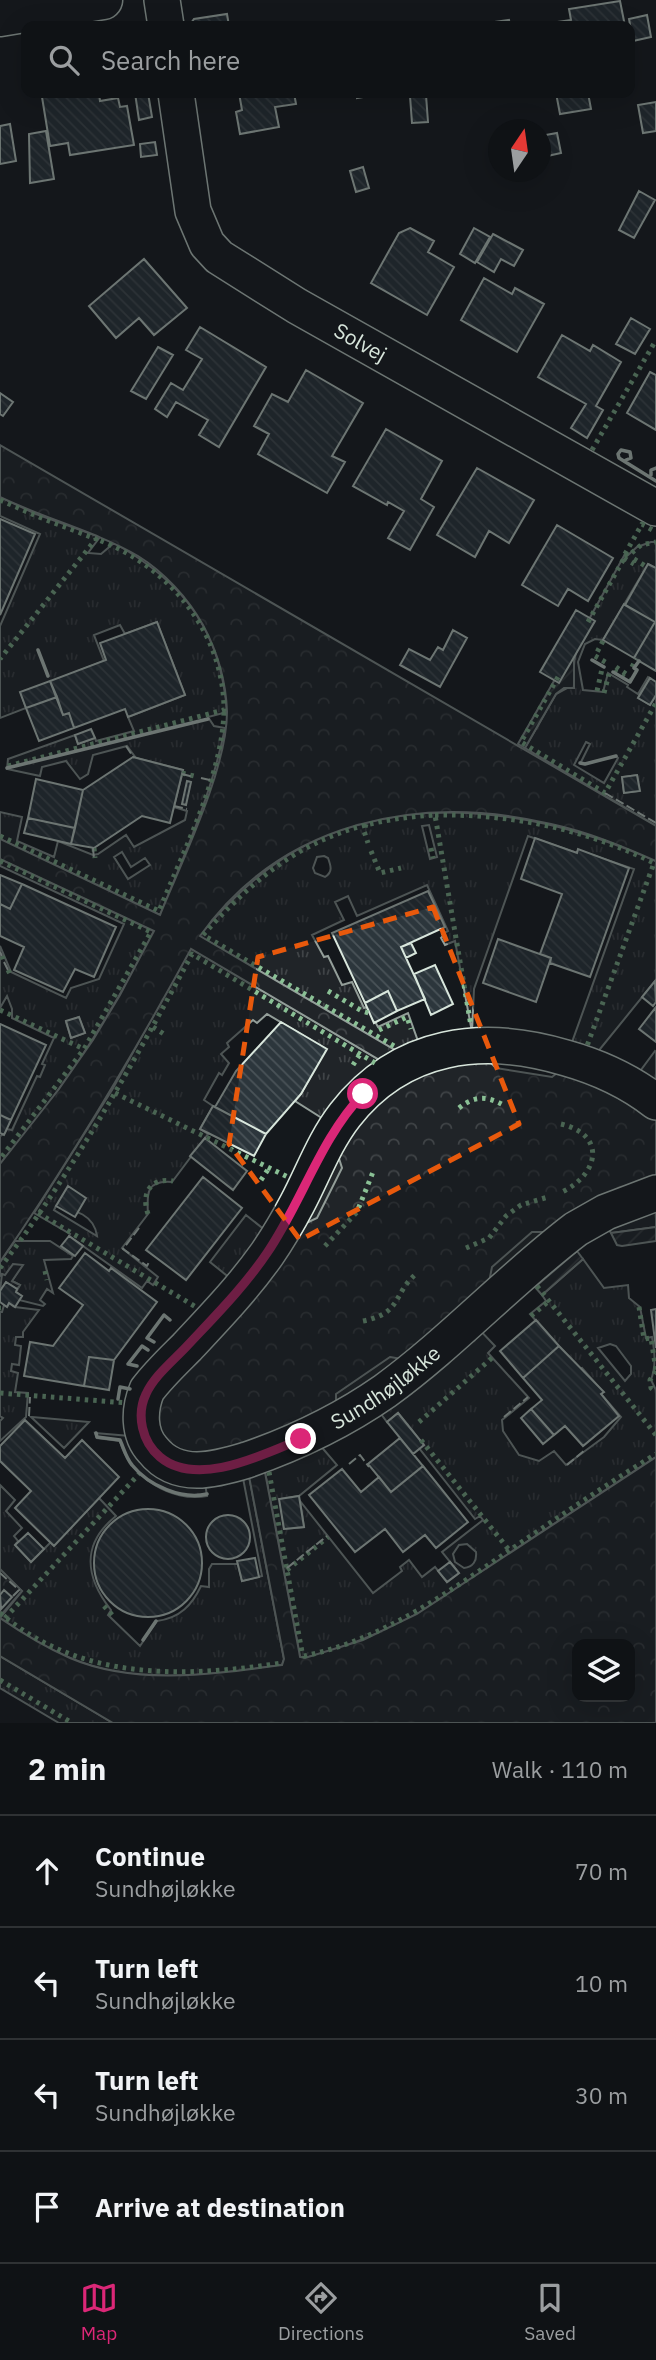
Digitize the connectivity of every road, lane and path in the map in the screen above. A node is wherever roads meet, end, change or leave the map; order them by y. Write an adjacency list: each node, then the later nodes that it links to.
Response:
1 (103, 0): 3 (street)
2 (162, 0): 4 (street)
3 (0, 17)
4 (165, 21)
5 (177, 98): 6 (street, Solvej)
6 (656, 508)
7 (656, 1101): 8 (street, Sundhøjløkke)
8 (656, 1193)

